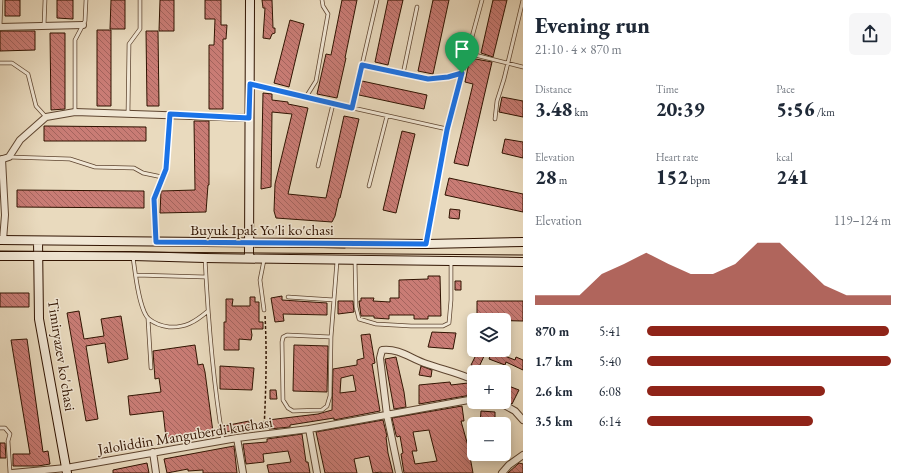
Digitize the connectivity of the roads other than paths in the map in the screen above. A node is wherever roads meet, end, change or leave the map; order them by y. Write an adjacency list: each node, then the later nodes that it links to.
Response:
1 (1, 0): 12 (lane)
2 (45, 0): 13 (lane)
3 (86, 0): 11 (lane)
4 (140, 0): 26 (lane)
5 (250, 0): 21 (main road)
6 (322, 0): 22 (lane)
7 (377, 0): 17 (lane)
8 (482, 0): 14 (lane)
9 (523, 0): 16 (lane)
10 (417, 7): 20 (lane)
11 (83, 25): 13 (street); 25 (lane)
12 (0, 26): 13 (street)
13 (44, 26)
14 (467, 53): 16 (lane); 19 (lane)
15 (0, 63): 28 (lane)
16 (508, 63): 18 (lane); 31 (lane)
17 (362, 65): 20 (lane); 24 (lane)
18 (523, 67)
19 (462, 73): 20 (lane); 32 (lane)
20 (403, 74)
21 (250, 84): 22 (lane); 30 (main road)
22 (306, 97): 23 (lane)
23 (333, 104): 24 (lane); 35 (lane)
24 (352, 108): 29 (lane)
25 (75, 112): 26 (street); 28 (street)
26 (128, 113): 27 (street)
27 (170, 114): 30 (street); 36 (lane)
28 (46, 116): 33 (street)
29 (387, 116): 32 (lane); 37 (lane)
30 (249, 118): 41 (main road)
31 (495, 119)
32 (447, 130): 43 (lane)
33 (9, 157): 34 (street); 36 (lane)
34 (1, 160): 38 (street)
35 (318, 166)
36 (162, 177): 40 (lane)
37 (369, 186)
38 (2, 240): 39 (main road, Buyuk Ipak Yo'li ko'chasi)
39 (38, 241): 40 (main road, Buyuk Ipak Yo'li ko'chasi); 45 (main road, Timiryazev ko'chasi)
40 (156, 242): 41 (main road, Buyuk Ipak Yo'li ko'chasi)
41 (249, 242): 43 (main road, Buyuk Ipak Yo'li ko'chasi); 48 (main road)
42 (523, 242): 43 (main road, Buyuk Ipak Yo'li ko'chasi)
43 (426, 244)
44 (0, 256): 45 (main road, Buyuk Ipak Yo'li ko'chasi)
45 (38, 256): 46 (main road, Buyuk Ipak Yo'li ko'chasi); 74 (main road, Timiryazev ko'chasi)
46 (133, 256): 47 (main road, Buyuk Ipak Yo'li ko'chasi); 54 (lane)
47 (205, 258): 48 (main road, Buyuk Ipak Yo'li ko'chasi); 55 (lane)
48 (248, 258): 49 (main road, Buyuk Ipak Yo'li ko'chasi)
49 (264, 258): 50 (main road, Buyuk Ipak Yo'li ko'chasi); 58 (lane)
50 (338, 259): 51 (main road, Buyuk Ipak Yo'li ko'chasi); 57 (lane)
51 (355, 260): 52 (main road, Buyuk Ipak Yo'li ko'chasi); 52 (lane)
52 (451, 261): 53 (main road, Buyuk Ipak Yo'li ko'chasi)
53 (523, 262)
54 (136, 275): 55 (lane); 60 (lane)
55 (206, 277): 59 (lane)
56 (288, 297): 57 (lane)
57 (334, 300): 61 (lane)
58 (264, 310)
59 (208, 312): 60 (lane); 71 (lane)
60 (148, 319): 62 (lane)
61 (331, 336): 61 (lane)
62 (151, 368)
63 (467, 377): 66 (street)
64 (467, 400): 66 (street, Jaloliddin Manguberdi kuchasi)
65 (511, 409): 67 (street)
66 (387, 415): 69 (street, Jaloliddin Manguberdi kuchasi); 79 (street)
67 (523, 420)
68 (0, 428): 75 (lane)
69 (309, 429): 70 (street, Jaloliddin Manguberdi kuchasi); 78 (street)
70 (237, 438): 71 (street, Jaloliddin Manguberdi kuchasi); 77 (street)
71 (223, 441): 72 (street, Jaloliddin Manguberdi kuchasi)
72 (153, 452): 74 (street, Jaloliddin Manguberdi kuchasi); 76 (street)
73 (523, 455): 80 (street)
74 (67, 470): 75 (street, Jaloliddin Manguberdi kuchasi)
75 (11, 473)
76 (156, 473)
77 (243, 473)
78 (317, 473)
79 (399, 473)
80 (502, 473)

